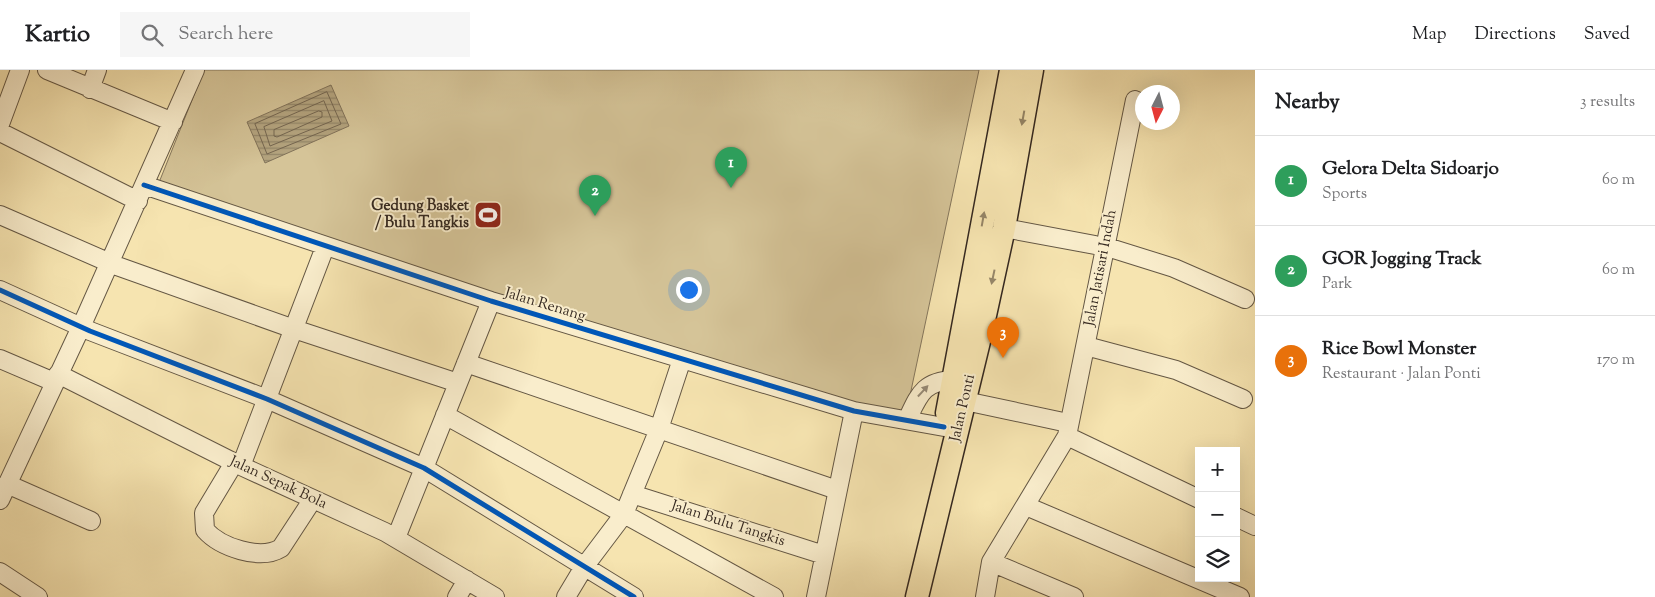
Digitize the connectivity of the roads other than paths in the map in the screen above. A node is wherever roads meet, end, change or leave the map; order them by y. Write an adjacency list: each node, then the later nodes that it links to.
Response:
1 (20, 70): 10 (street)
2 (47, 70): 7 (street)
3 (97, 70): 7 (street)
4 (195, 70): 9 (street)
5 (1011, 70): 22 (main road, Jalan Ponti, one-way to 5)
6 (1032, 70): 14 (main road, Jalan Ponti, one-way to 14)
7 (90, 90): 9 (street)
8 (1135, 100): 15 (street, Jalan Jatisari Indah)
9 (173, 122): 12 (street)
10 (0, 124)
11 (0, 132): 12 (street, Jalan Renang)
12 (141, 193): 16 (street, Jalan Renang); 17 (street)
13 (0, 215): 17 (street)
14 (1004, 228): 15 (street); 22 (main road, Jalan Ponti, one-way to 22)
15 (1101, 246): 19 (street); 24 (street, Jalan Jatisari Indah)
16 (325, 247): 20 (street, Jalan Renang); 23 (street)
17 (110, 263): 21 (street); 23 (street)
18 (0, 290): 21 (street)
19 (1245, 299)
20 (491, 301): 26 (street, Jalan Renang); 27 (street)
21 (81, 327): 28 (street); 31 (street)
22 (973, 327): 29 (main road, Jalan Ponti); 33 (main road, Jalan Ponti)
23 (294, 329): 30 (street); 31 (street)
24 (1086, 346): 32 (street); 39 (street, Jalan Jatisari Indah)
25 (0, 359): 28 (street, Jalan Sepak Bola)
26 (682, 359): 34 (street, Jalan Renang); 38 (street)
27 (466, 363): 30 (street); 38 (street)
28 (56, 378): 40 (street, Jalan Sepak Bola); 43 (street)
29 (954, 380): 36 (street, one-way to 29); 37 (main road, Jalan Ponti)
30 (458, 382): 35 (street)
31 (266, 399): 40 (street); 41 (street)
32 (1243, 399)
33 (965, 401): 39 (street); 66 (main road, Jalan Ponti)
34 (854, 410): 36 (street, Jalan Renang); 42 (street)
35 (445, 415): 41 (street); 48 (street)
36 (906, 420): 37 (street, Jalan Renang)
37 (944, 427): 65 (main road, Jalan Ponti)
38 (659, 429): 42 (street); 44 (street)
39 (1068, 430): 45 (street); 47 (street, Jalan Jatisari Indah)
40 (237, 464): 46 (street, Jalan Sepak Bola); 46 (street)
41 (424, 468): 52 (street); 55 (street)
42 (837, 490): 53 (street)
43 (4, 492): 50 (street)
44 (632, 494): 48 (street); 53 (street, Jalan Bulu Tangkis)
45 (1195, 497)
46 (314, 499): 52 (street, Jalan Sepak Bola)
47 (1026, 506): 54 (street, Jalan Jatisari Indah); 69 (street)
48 (624, 514): 55 (street); 63 (street)
49 (1240, 519): 51 (street)
50 (90, 521)
51 (1255, 526)
52 (396, 538): 57 (street, Jalan Sepak Bola)
53 (824, 555): 64 (street)
54 (991, 562): 67 (street); 68 (street)
55 (584, 567): 61 (street); 62 (street)
56 (0, 572): 58 (street)
57 (467, 580): 59 (street); 60 (street, Jalan Sepak Bola)
58 (38, 597)
59 (457, 597)
60 (495, 597)
61 (566, 597)
62 (634, 597)
63 (774, 597)
64 (816, 597)
65 (905, 597)
66 (917, 597)
67 (985, 597)
68 (1074, 597)
69 (1240, 597)

